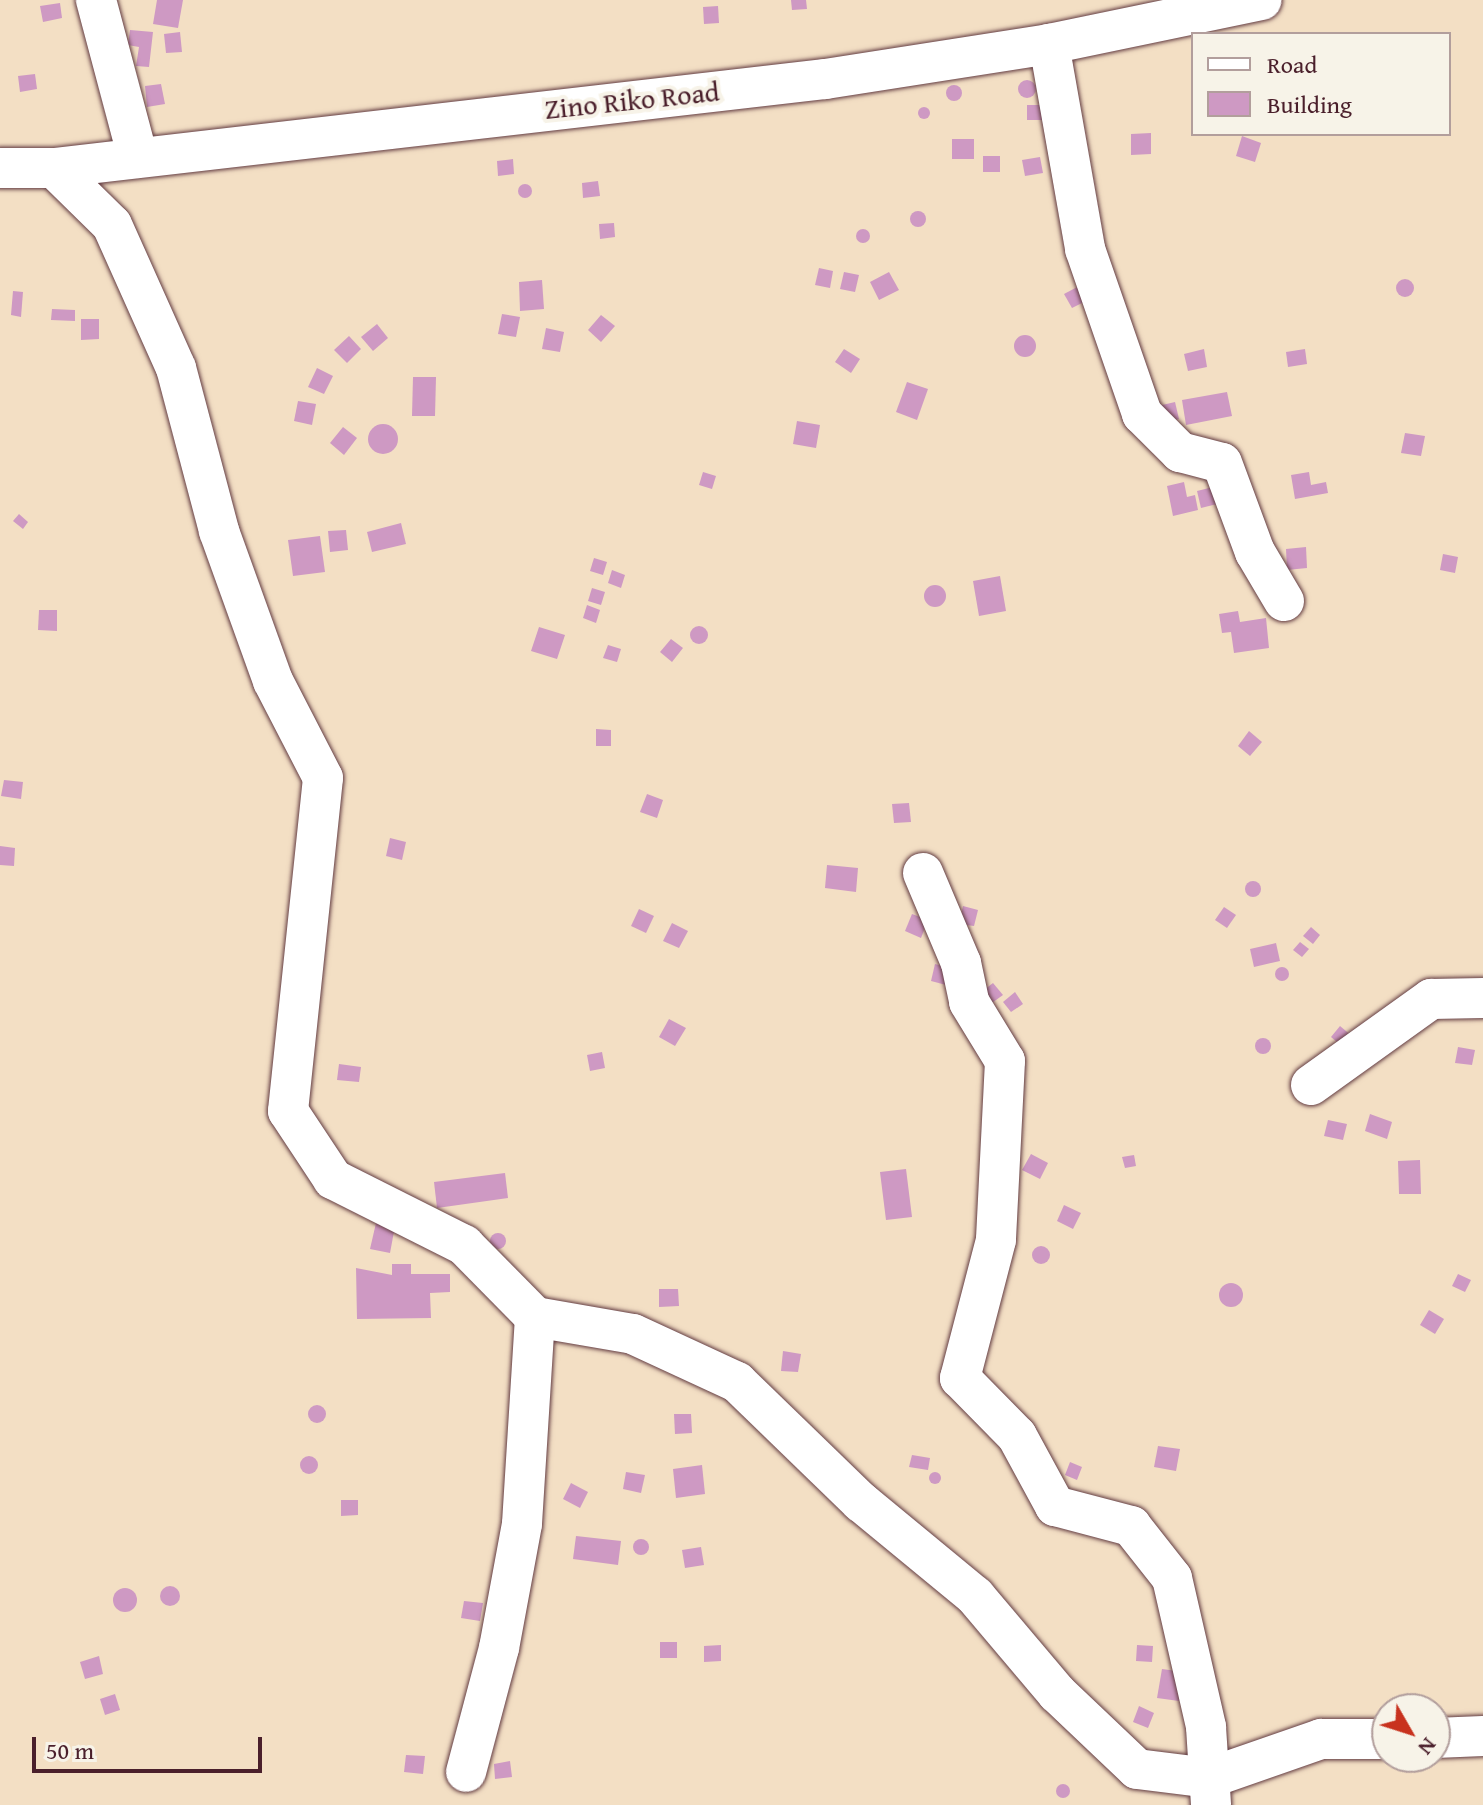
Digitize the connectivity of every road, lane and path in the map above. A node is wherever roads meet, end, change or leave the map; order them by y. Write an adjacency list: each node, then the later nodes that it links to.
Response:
1 (96, 0): 4 (street)
2 (1261, 0): 3 (street, Zino Riko Road)
3 (1049, 44): 4 (street, Zino Riko Road); 7 (street)
4 (138, 158): 6 (street, Zino Riko Road)
5 (0, 168): 6 (street, Zino Riko Road)
6 (54, 168): 11 (street)
7 (1284, 601)
8 (923, 873): 16 (street)
9 (1483, 998): 10 (street)
10 (1311, 1085)
11 (535, 1317): 15 (street); 16 (street)
12 (1483, 1736): 13 (street)
13 (1451, 1737)
14 (1371, 1739): 16 (street)
15 (466, 1772)
16 (1210, 1791)

